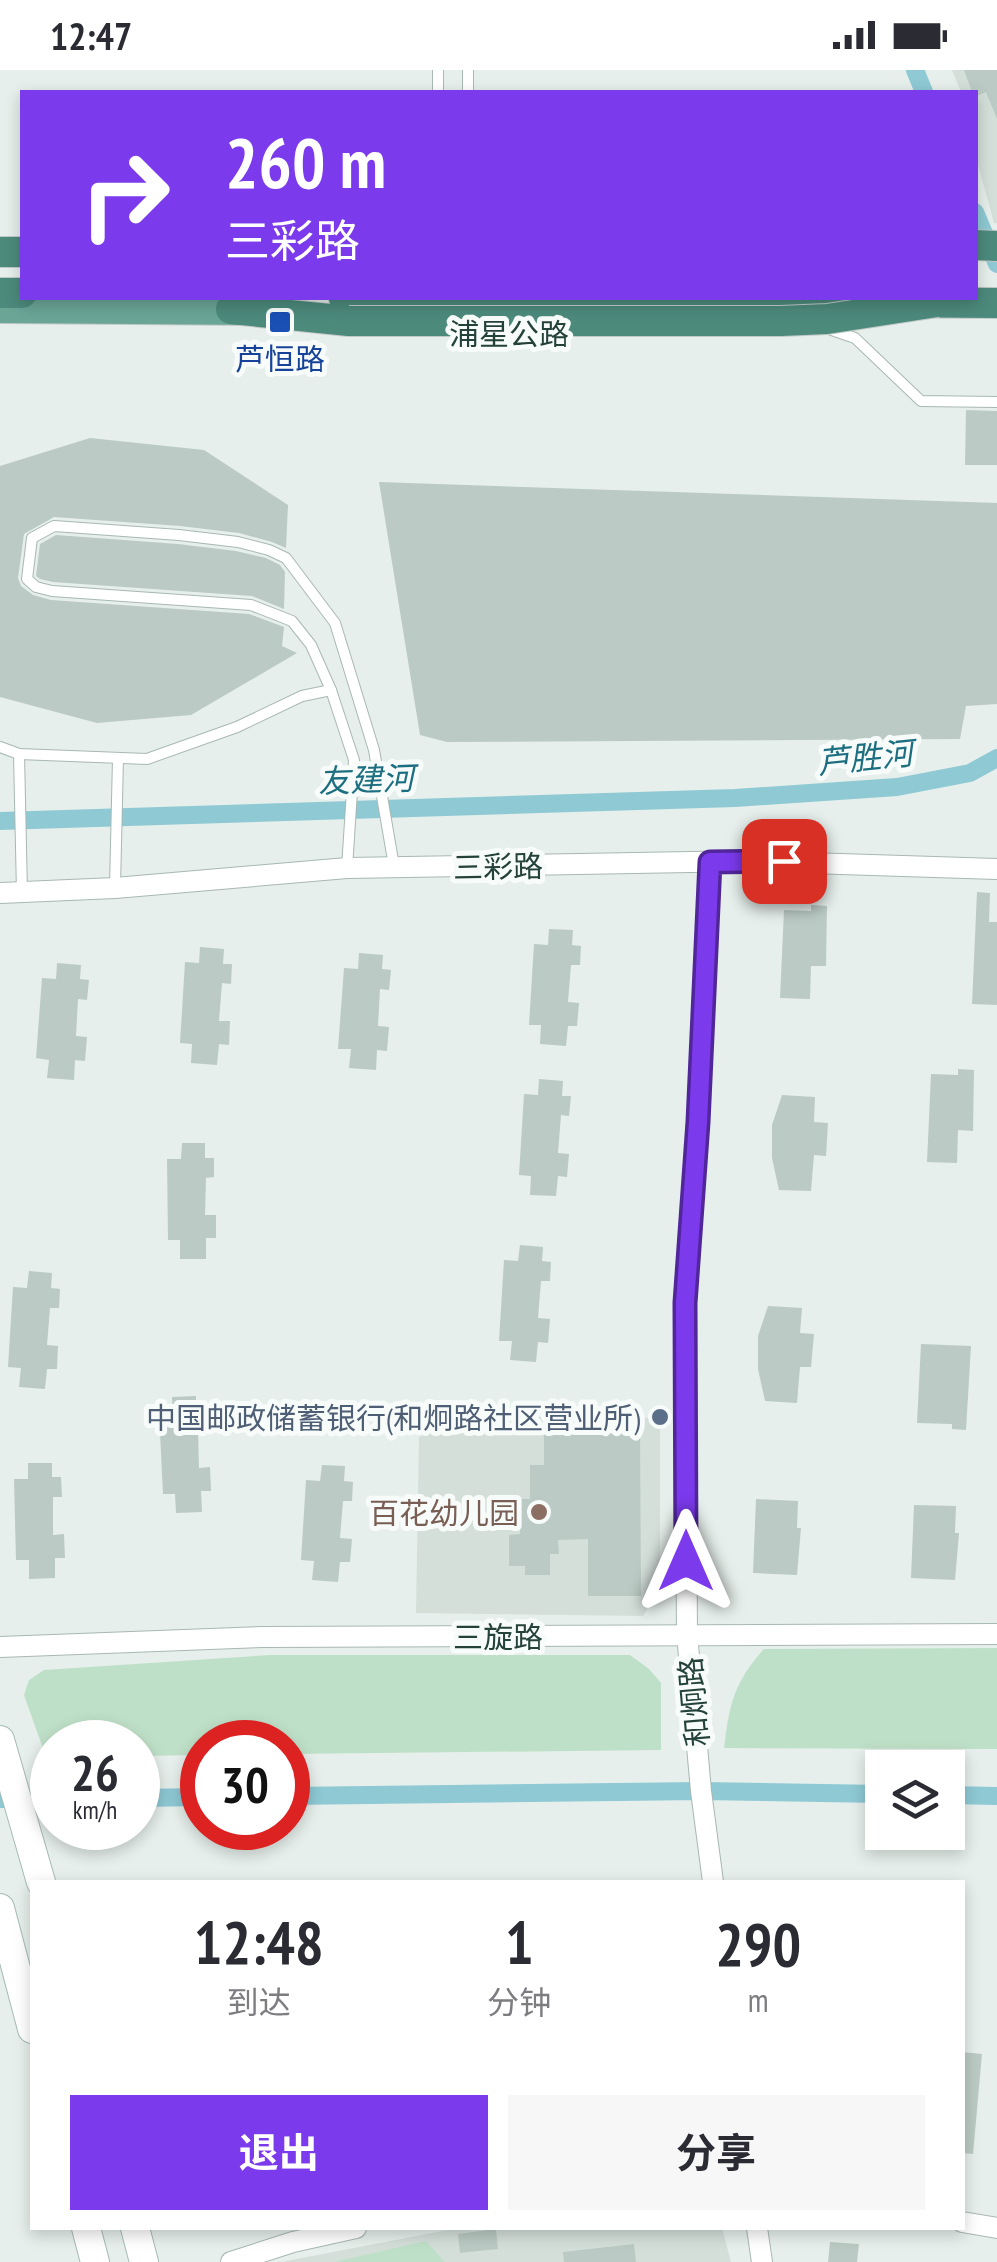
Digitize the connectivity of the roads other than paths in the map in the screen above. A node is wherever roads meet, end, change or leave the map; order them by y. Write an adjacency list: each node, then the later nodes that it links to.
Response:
1 (997, 303): 3 (highway, bridge)
2 (0, 308): 4 (main road, 浦星公路)
3 (346, 309): 4 (highway)
4 (231, 310): 5 (main road, 浦星公路)
5 (788, 314): 6 (main road, 浦星公路); 7 (lane)
6 (997, 318)
7 (997, 402)
8 (332, 690): 11 (lane); 13 (lane); 14 (lane)
9 (0, 747): 10 (lane)
10 (20, 754): 11 (lane); 18 (lane)
11 (118, 758): 16 (lane)
12 (710, 862): 13 (street, 三彩路); 15 (street, 三彩路); 19 (street, 和炯路)
13 (394, 867): 14 (street, 三彩路)
14 (348, 868): 16 (street, 三彩路)
15 (997, 869)
16 (115, 888): 18 (street, 三彩路)
17 (0, 893): 18 (street, 三彩路)
18 (22, 893)
19 (687, 1634): 20 (street, 三旋路); 21 (street, 三旋路); 24 (street, 和炯路)
20 (997, 1634)
21 (0, 1647)
22 (0, 1740): 23 (main road)
23 (37, 1869)
24 (713, 1880)
25 (0, 1908): 26 (main road)
26 (30, 2020)
27 (965, 2223): 28 (street)
28 (997, 2228)
29 (87, 2230): 33 (main road)
30 (136, 2230): 34 (main road)
31 (347, 2230): 35 (street)
32 (757, 2230): 36 (street)
33 (95, 2262)
34 (144, 2262)
35 (231, 2262)
36 (762, 2262)

